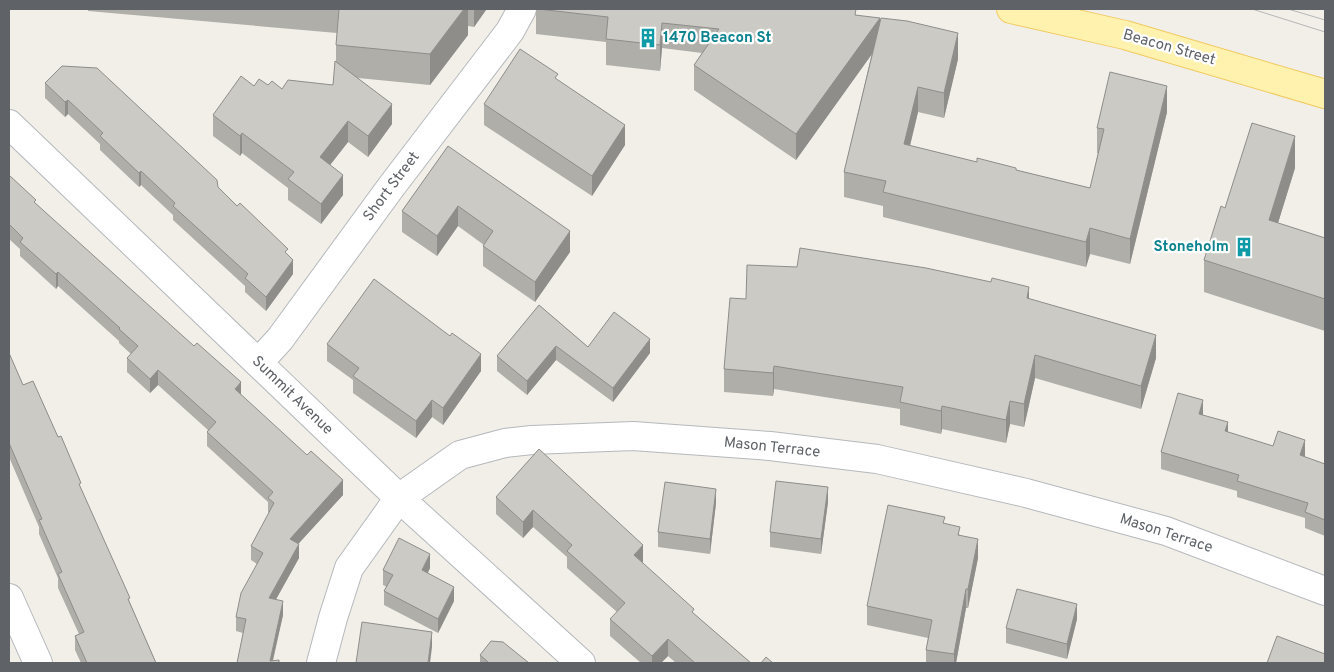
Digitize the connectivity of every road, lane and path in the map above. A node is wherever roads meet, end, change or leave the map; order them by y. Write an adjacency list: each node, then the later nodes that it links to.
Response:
1 (522, 9): 5 (street, Short Street)
2 (1011, 9): 3 (main road, Beacon Street)
3 (1325, 94)
4 (9, 124): 5 (street, Summit Avenue)
5 (258, 363): 6 (street, Summit Avenue)
6 (399, 498): 7 (street, Mason Terrace); 10 (street, Mason Terrace); 11 (street, Summit Avenue)
7 (1325, 591)
8 (9, 598): 9 (street)
9 (38, 663)
10 (321, 663)
11 (581, 663)

